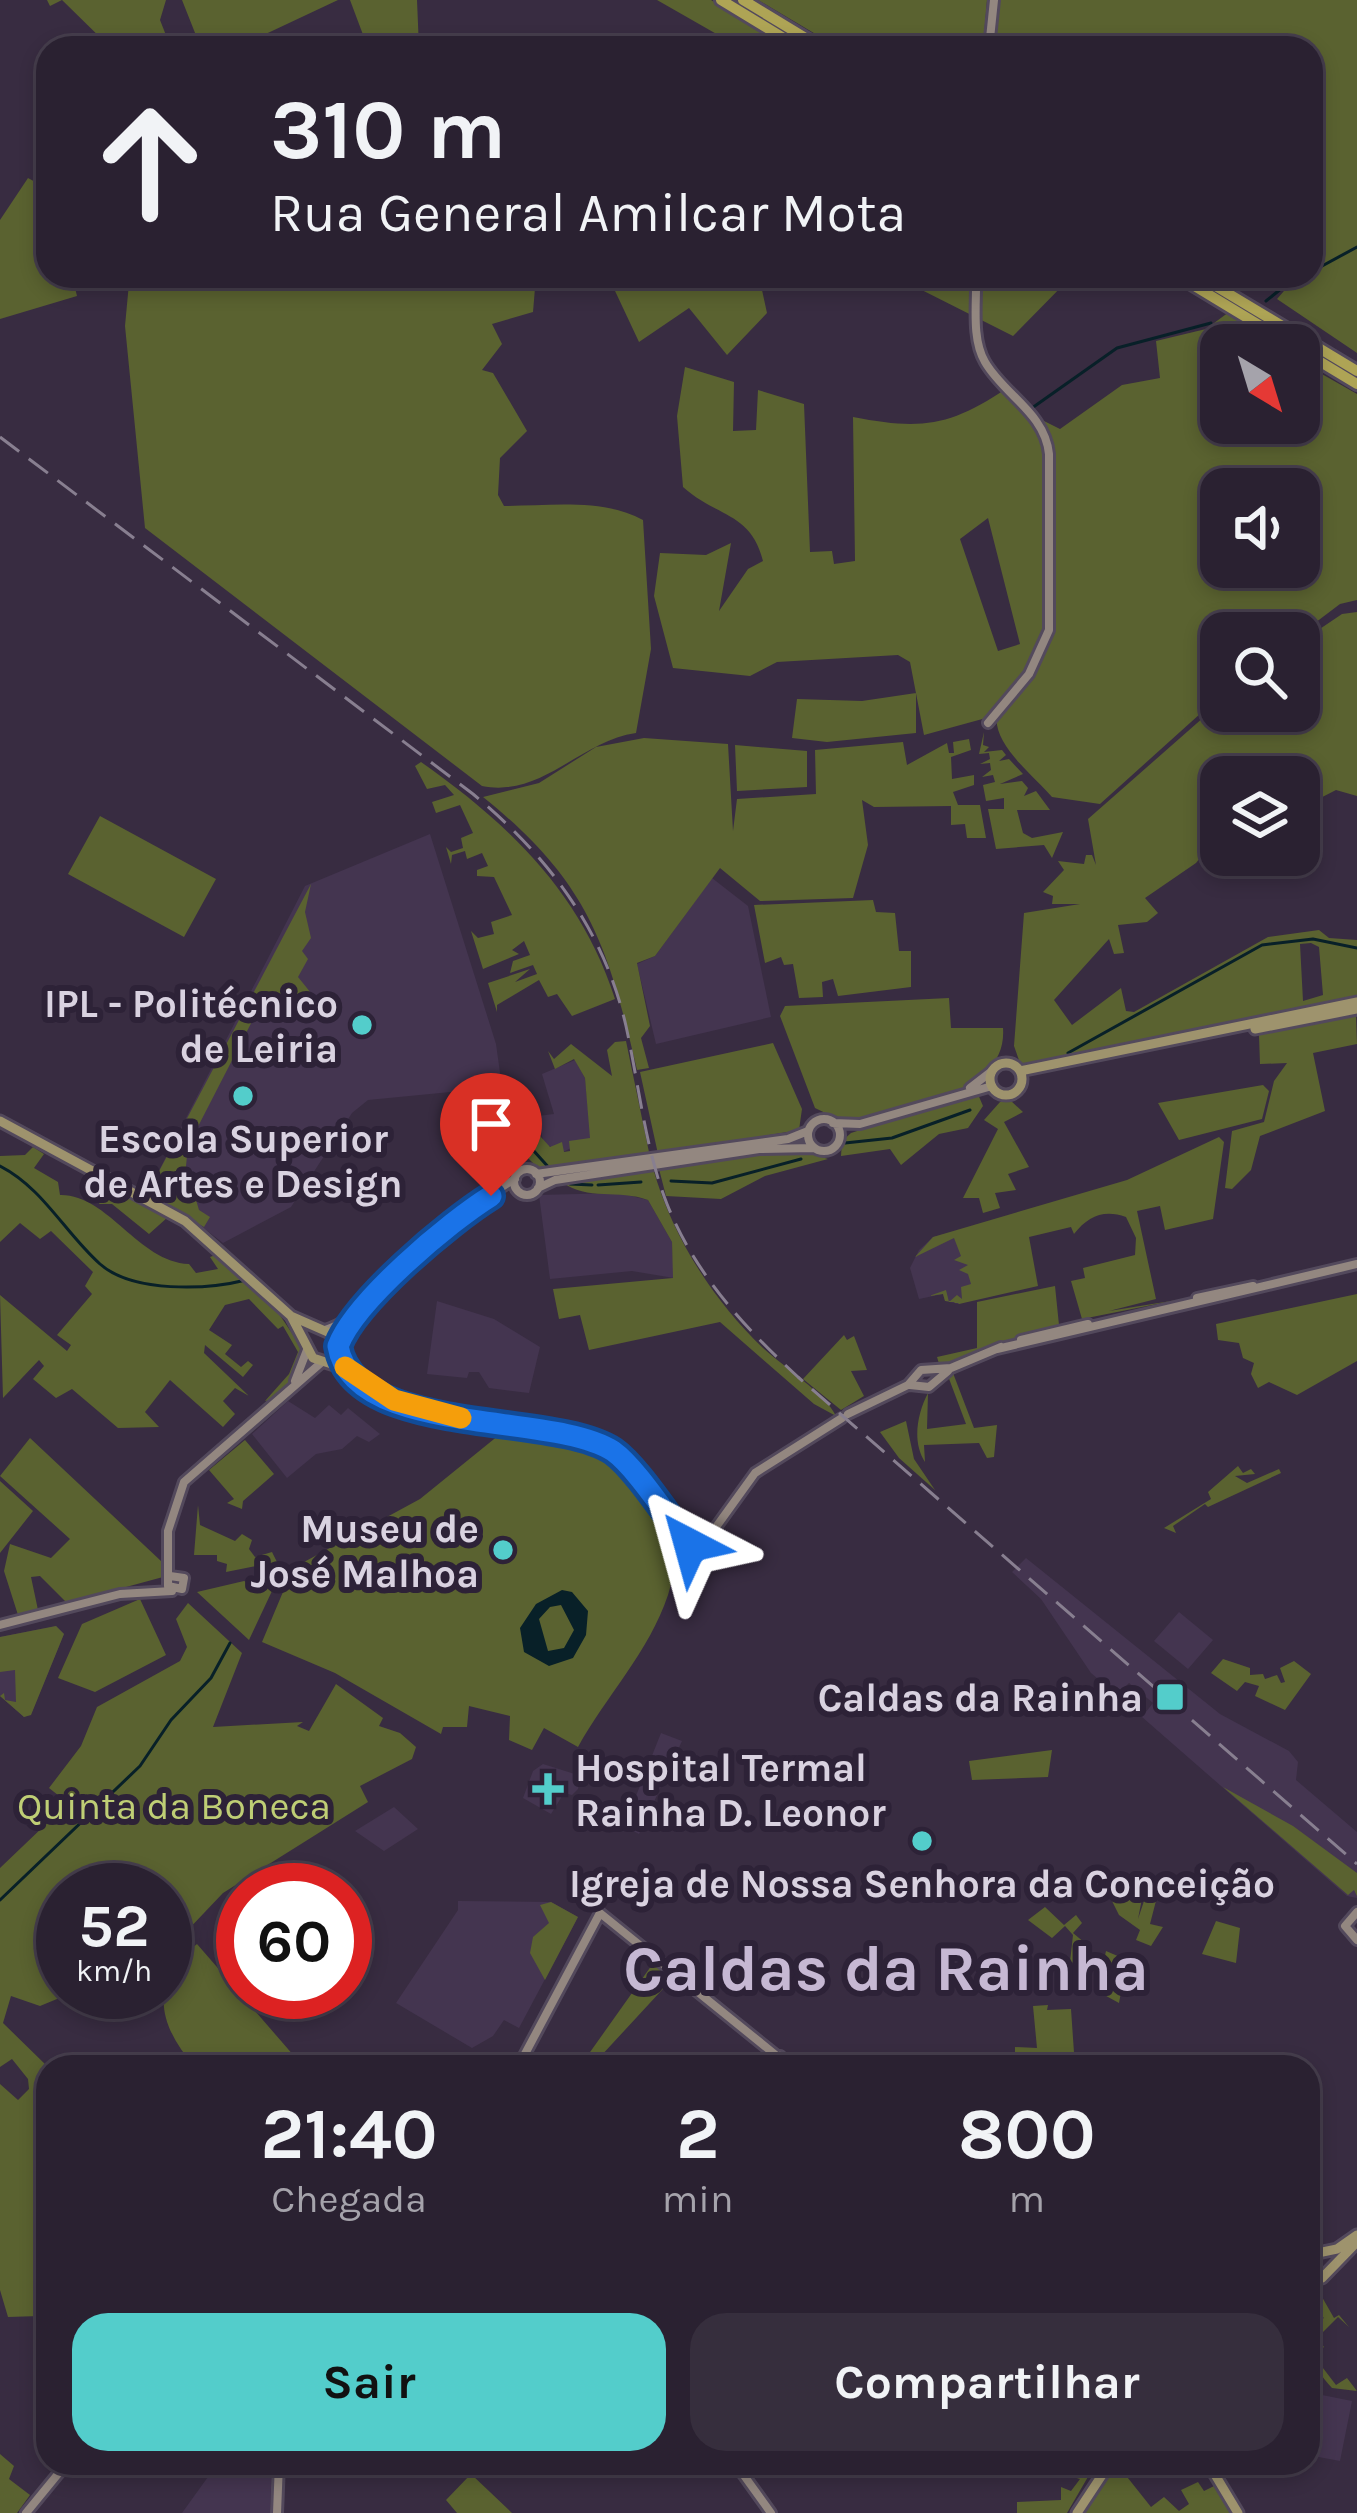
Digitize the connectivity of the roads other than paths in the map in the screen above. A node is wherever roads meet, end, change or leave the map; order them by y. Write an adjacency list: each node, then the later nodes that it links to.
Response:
1 (721, 0): 4 (highway)
2 (994, 0): 6 (main road)
3 (747, 2): 5 (highway)
4 (780, 36)
5 (802, 36)
6 (990, 36)
7 (976, 288): 14 (main road)
8 (1198, 288): 10 (highway)
9 (1219, 288): 12 (highway)
10 (1258, 324)
11 (1320, 362): 13 (highway)
12 (1357, 371)
13 (1357, 384)
14 (988, 723)
15 (1357, 1006): 18 (main road)
16 (992, 1071): 17 (main road); 20 (main road); 21 (main road)
17 (1020, 1071): 18 (main road); 19 (main road)
18 (1041, 1072): 19 (main road)
19 (1022, 1083): 20 (main road)
20 (992, 1086): 21 (main road)
21 (964, 1093): 24 (main road)
22 (0, 1121): 34 (main road)
23 (833, 1123): 24 (main road); 25 (main road); 26 (main road)
24 (860, 1124): 26 (main road)
25 (808, 1131): 27 (main road); 28 (main road)
26 (839, 1139): 27 (main road)
27 (814, 1148): 30 (main road)
28 (536, 1174): 29 (main road); 30 (main road)
29 (514, 1179): 31 (main road); 32 (main road)
30 (538, 1188): 31 (main road)
31 (519, 1192): 32 (main road)
32 (491, 1196): 35 (main road)
33 (1357, 1264): 40 (main road)
34 (291, 1316): 36 (main road); 37 (main road)
35 (352, 1317): 36 (main road); 38 (main road)
36 (321, 1331): 37 (main road); 38 (main road)
37 (307, 1347): 39 (main road); 43 (main road)
38 (337, 1348): 39 (main road); 41 (main road)
39 (324, 1361): 41 (main road); 43 (main road)
40 (951, 1368): 42 (main road); 45 (main road)
41 (346, 1369): 46 (main road)
42 (930, 1371): 44 (main road); 45 (main road)
43 (295, 1382): 49 (main road)
44 (914, 1382): 45 (main road); 48 (main road)
45 (933, 1384)
46 (602, 1448): 47 (main road); 47 (main road)
47 (622, 1463): 48 (main road)
48 (689, 1550)
49 (172, 1577): 50 (main road); 51 (main road); 51 (main road)
50 (154, 1588): 51 (main road); 52 (main road)
51 (174, 1591)
52 (0, 1625)
53 (1357, 1912): 54 (main road)
54 (1357, 1940)
55 (524, 2055): 56 (main road)
56 (764, 2055)
57 (1357, 2239): 58 (main road); 60 (main road)
58 (1320, 2252)
59 (1320, 2262): 60 (main road)
60 (1328, 2269): 61 (main road)
61 (1320, 2279)
62 (57, 2475): 67 (main road)
63 (279, 2475): 68 (main road)
64 (744, 2475): 69 (main road)
65 (1098, 2475): 70 (main road)
66 (1215, 2475): 71 (main road)
67 (26, 2513)
68 (277, 2513)
69 (771, 2513)
70 (1074, 2513)
71 (1238, 2513)

